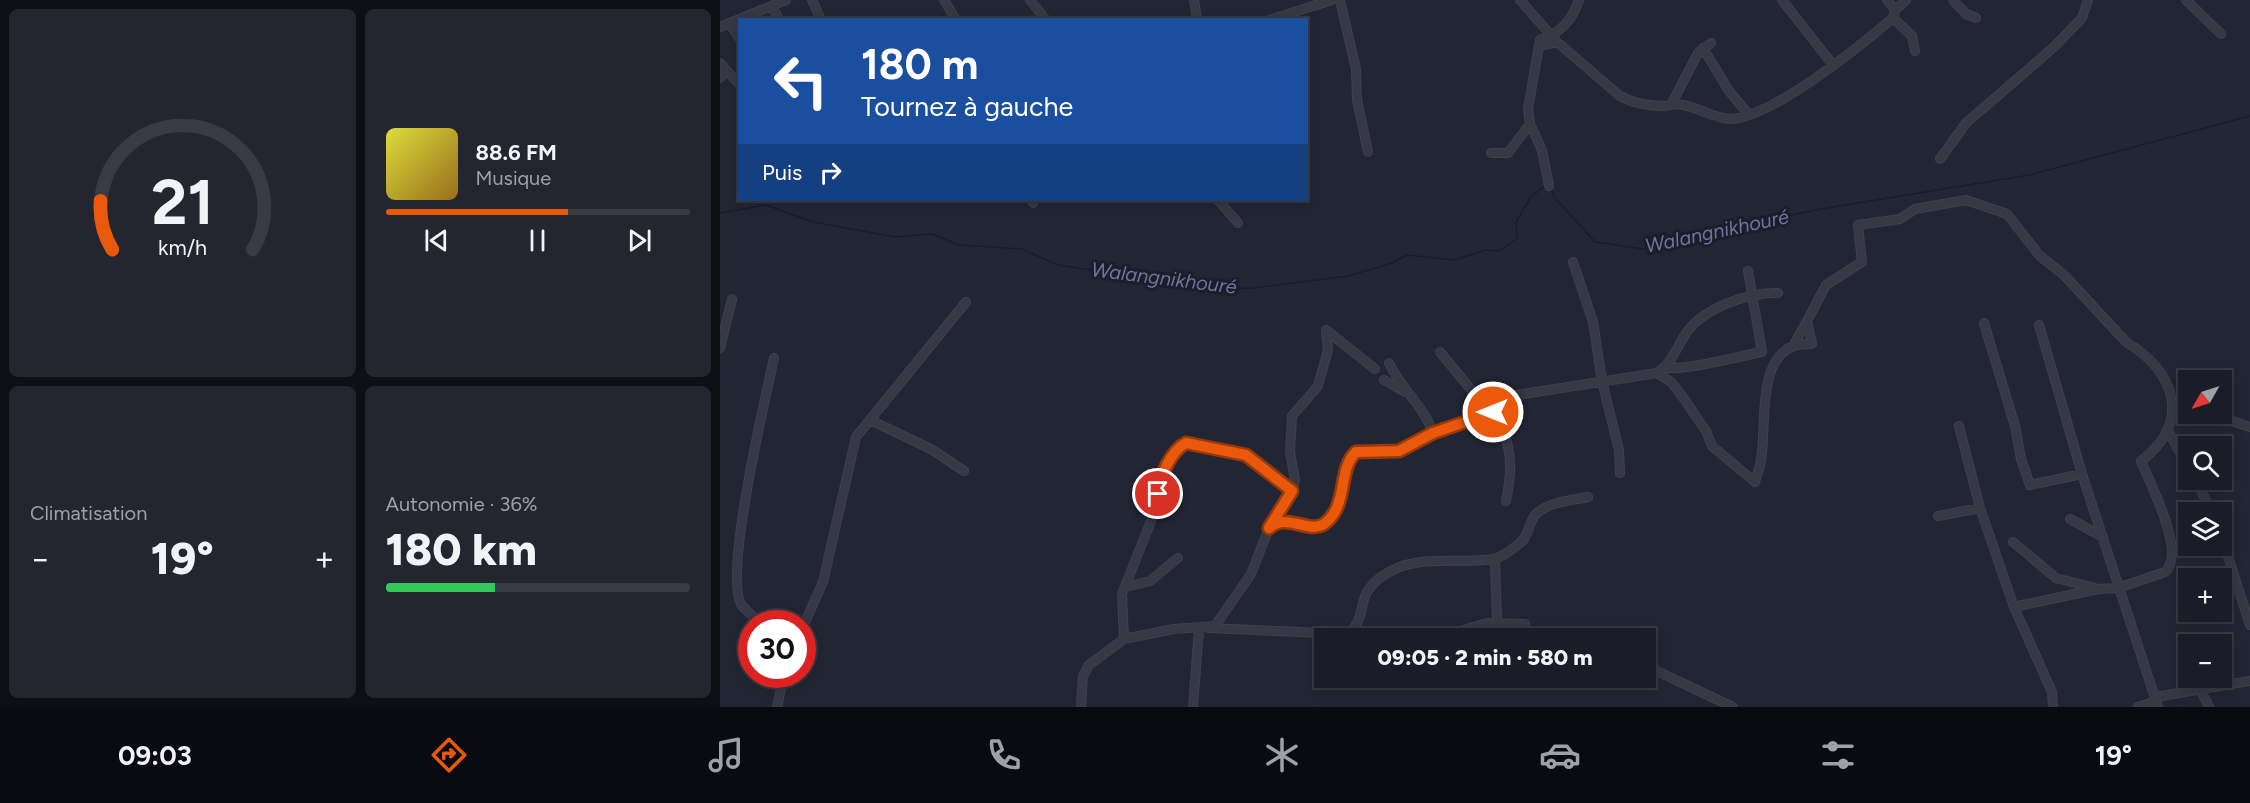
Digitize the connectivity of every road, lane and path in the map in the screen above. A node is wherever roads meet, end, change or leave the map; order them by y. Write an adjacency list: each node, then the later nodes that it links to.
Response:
1 (786, 0): 16 (street)
2 (812, 0): 20 (street)
3 (944, 0): 21 (street)
4 (1030, 0): 22 (street)
5 (1194, 0): 23 (street)
6 (1332, 0): 24 (street)
7 (1340, 0): 40 (street)
8 (1520, 0): 31 (street)
9 (1579, 0): 31 (street)
10 (1782, 0): 33 (street)
11 (1887, 0): 17 (street)
12 (1906, 0): 17 (street)
13 (1953, 0): 25 (street)
14 (2088, 0): 42 (street)
15 (2186, 0): 29 (street)
16 (772, 6): 18 (street); 19 (street)
17 (1894, 14): 32 (street); 33 (street)
18 (742, 18)
19 (778, 18)
20 (820, 18)
21 (955, 18)
22 (1044, 18)
23 (1197, 18)
24 (1275, 18)
25 (1976, 18)
26 (738, 19): 27 (street)
27 (729, 23): 28 (street); 30 (street)
28 (720, 27)
29 (2221, 34)
30 (738, 36)
31 (1554, 39): 37 (street); 39 (street)
32 (1915, 51)
33 (1833, 65): 38 (street)
34 (723, 66): 35 (street); 36 (street)
35 (720, 78)
36 (738, 83)
37 (1671, 105): 38 (street); 38 (street)
38 (1749, 116)
39 (1530, 124): 41 (street); 43 (street)
40 (1368, 152)
41 (1491, 153)
42 (1940, 159)
43 (1549, 186)
44 (1219, 201): 45 (street)
45 (1238, 222)
46 (1573, 262): 63 (street)
47 (1748, 271): 49 (street)
48 (1778, 293): 49 (street)
49 (1754, 297): 61 (street); 61 (street)
50 (732, 299): 56 (street)
51 (966, 302): 69 (street)
52 (1807, 321): 55 (street); 55 (street); 68 (street)
53 (1984, 323): 78 (street)
54 (2039, 325): 78 (street)
55 (1793, 346): 61 (street)
56 (720, 348)
57 (1440, 352): 67 (street)
58 (774, 358): 95 (street)
59 (1389, 363): 64 (street)
60 (1375, 369): 79 (street)
61 (1660, 370): 63 (street)
62 (1384, 380): 64 (street)
63 (1602, 381): 65 (street); 77 (street)
64 (1409, 394): 74 (street)
65 (1493, 400): 67 (street); 81 (street)
66 (2178, 409): 68 (street)
67 (1474, 414): 74 (street)
68 (2173, 418): 73 (street)
69 (870, 420): 76 (street); 96 (street)
70 (2232, 422): 72 (street)
71 (1959, 426): 82 (street)
72 (2250, 427)
73 (2168, 431): 75 (street); 92 (street)
74 (1433, 433): 85 (street)
75 (2178, 449)
76 (964, 471)
77 (1620, 473)
78 (2082, 474): 86 (street)
79 (1292, 491): 85 (street); 91 (street)
80 (1588, 497): 90 (street)
81 (1506, 501)
82 (1980, 508): 83 (street); 94 (street)
83 (1938, 516)
84 (2070, 519): 86 (street)
85 (1269, 528): 100 (street)
86 (2103, 537): 92 (street)
87 (2013, 542): 93 (street)
88 (2228, 556): 99 (street)
89 (1178, 558): 91 (street)
90 (1495, 559): 97 (street); 101 (street)
91 (1125, 587): 104 (street)
92 (2118, 588): 93 (street); 109 (street)
93 (2098, 589): 94 (street)
94 (2014, 607): 114 (street)
95 (747, 610)
96 (810, 610)
97 (1497, 622): 98 (street); 102 (street)
98 (1525, 624)
99 (2250, 625)
100 (1203, 628): 103 (street); 104 (street); 112 (street)
101 (1353, 628)
102 (1474, 628)
103 (1314, 633)
104 (1124, 639): 111 (street)
105 (1656, 671): 113 (street)
106 (2250, 681): 108 (street)
107 (781, 688): 110 (street)
108 (2200, 689): 109 (street); 116 (street)
109 (2156, 702): 115 (street)
110 (777, 707)
111 (1081, 707)
112 (1193, 707)
113 (1734, 707)
114 (2053, 707)
115 (2138, 707)
116 (2209, 707)

